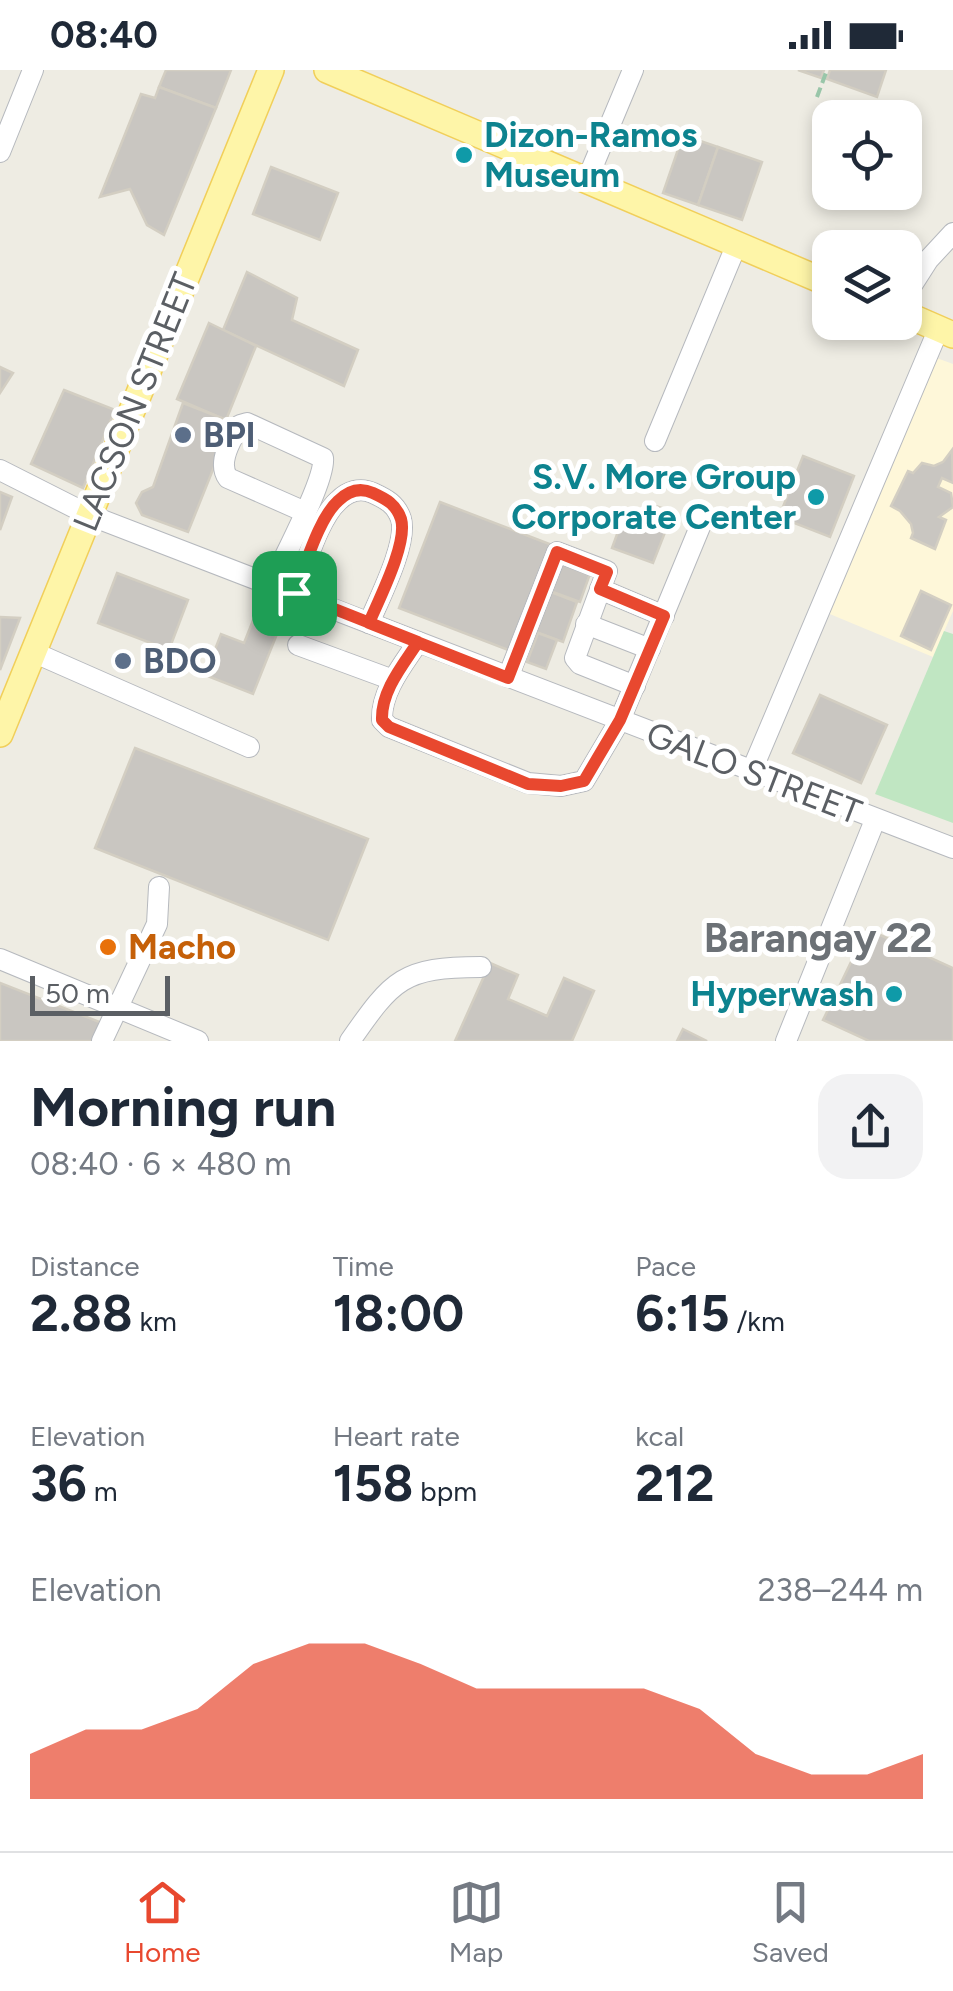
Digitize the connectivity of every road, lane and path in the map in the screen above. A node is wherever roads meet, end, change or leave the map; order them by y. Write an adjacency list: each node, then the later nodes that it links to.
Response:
1 (32, 70): 7 (street)
2 (270, 70): 18 (main road, LACSON STREET)
3 (327, 70): 8 (main road)
4 (633, 70): 8 (street)
5 (827, 70): 6 (path)
6 (818, 97)
7 (0, 152)
8 (587, 180): 10 (main road)
9 (952, 233): 11 (street)
10 (736, 246): 12 (main road); 15 (street)
11 (922, 269)
12 (812, 277)
13 (922, 321): 14 (main road)
14 (946, 331): 36 (street)
15 (656, 441)
16 (0, 470): 18 (street, GALO STREET)
17 (305, 512): 17 (street); 20 (street)
18 (89, 515): 20 (street, GALO STREET); 29 (main road, LACSON STREET)
19 (704, 518): 23 (street)
20 (271, 585): 22 (street, GALO STREET)
21 (600, 589): 23 (street); 25 (street); 30 (street)
22 (294, 593): 24 (street, GALO STREET); 24 (street)
23 (664, 616): 28 (street)
24 (369, 623): 26 (street, GALO STREET)
25 (586, 624): 28 (street); 32 (street)
26 (418, 642): 30 (street, GALO STREET); 31 (street)
27 (298, 644): 31 (street)
28 (650, 649): 32 (street)
29 (33, 652): 34 (main road, LACSON STREET); 35 (street)
30 (508, 678): 33 (street, GALO STREET)
31 (393, 680): 33 (street)
32 (636, 686): 33 (street)
33 (620, 720): 36 (street, GALO STREET)
34 (0, 734)
35 (249, 748)
36 (752, 770): 37 (street, GALO STREET)
37 (875, 820): 38 (street, GALO STREET); 46 (street)
38 (953, 848)
39 (158, 888): 42 (street)
40 (0, 959): 42 (street)
41 (480, 967): 45 (street)
42 (117, 1007): 43 (street); 44 (street)
43 (102, 1041)
44 (198, 1041)
45 (350, 1041)
46 (786, 1041)

